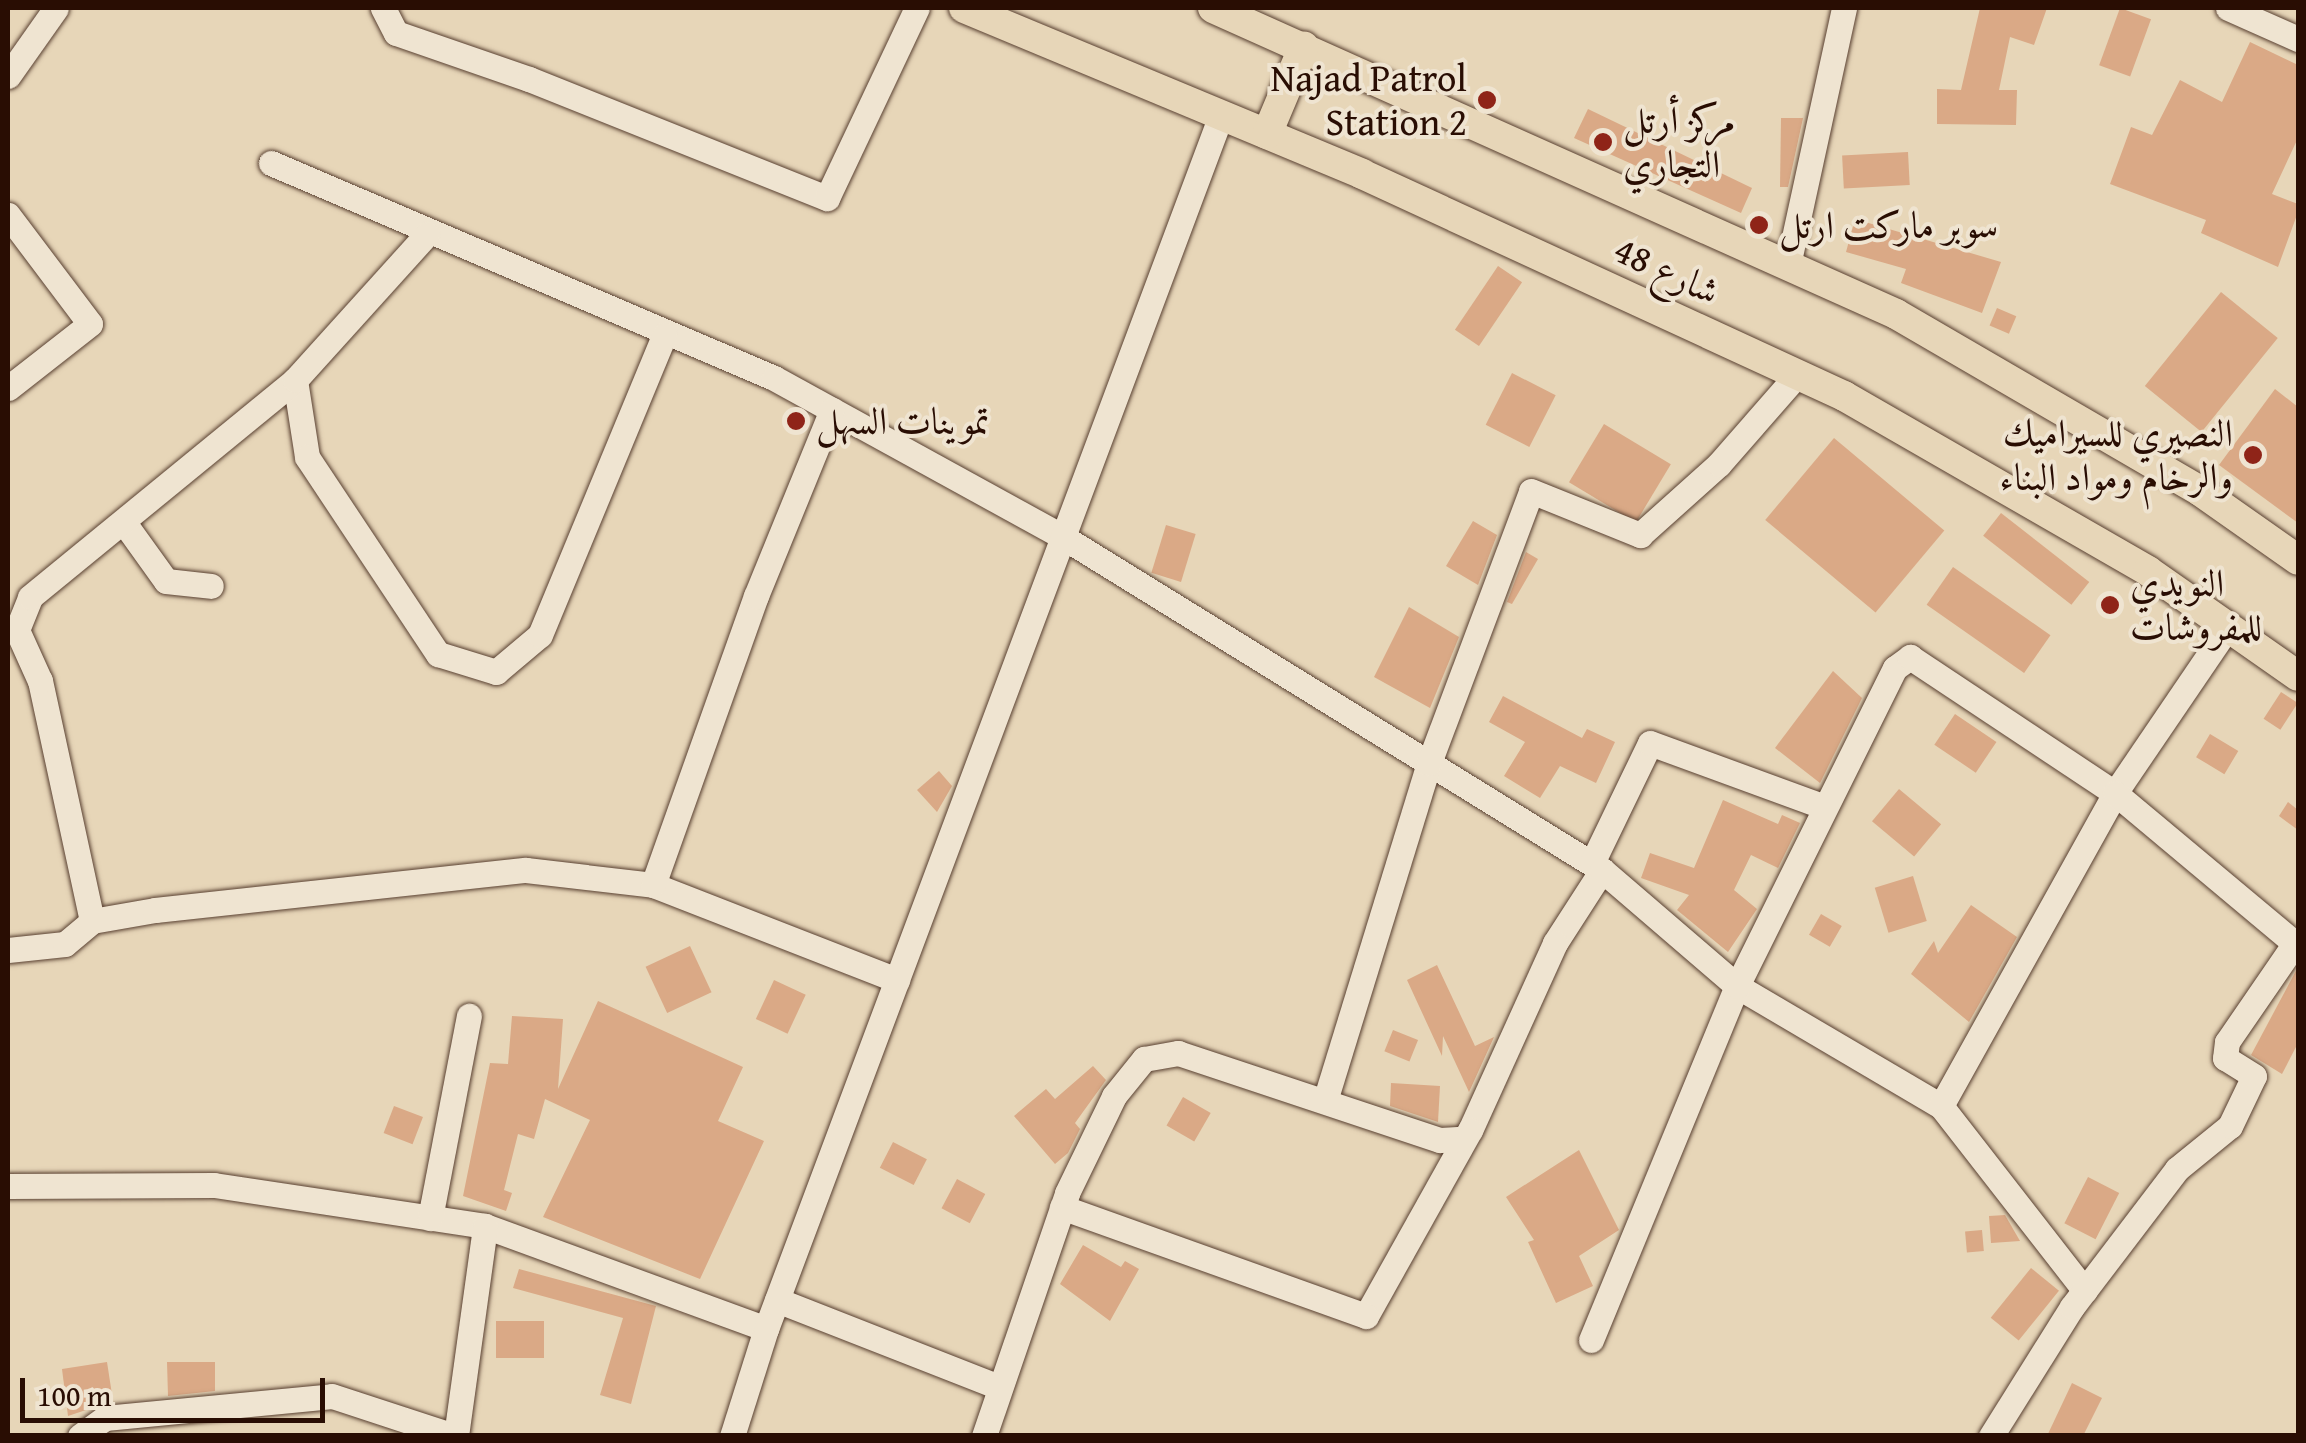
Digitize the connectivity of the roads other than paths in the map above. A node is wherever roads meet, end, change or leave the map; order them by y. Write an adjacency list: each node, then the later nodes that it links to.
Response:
1 (56, 8): 10 (street)
2 (383, 8): 3 (street)
3 (917, 8)
4 (964, 8): 11 (main road, شارع 48)
5 (1844, 8): 16 (street)
6 (2228, 8): 8 (street)
7 (1231, 11): 9 (main road, شارع 48)
8 (2298, 39)
9 (1304, 46): 12 (main road); 16 (main road, شارع 48)
10 (8, 76)
11 (1222, 115): 12 (main road, شارع 48); 23 (street)
12 (1267, 134): 18 (main road, شارع 48)
13 (271, 163): 15 (street)
14 (8, 216): 20 (street)
15 (427, 234): 17 (street); 19 (street)
16 (1788, 265): 24 (main road, شارع 48)
17 (664, 336): 19 (street); 21 (street)
18 (1797, 375): 26 (main road, شارع 48); 28 (street)
19 (295, 380): 22 (street)
20 (8, 388)
21 (832, 410): 23 (street); 32 (street)
22 (125, 524): 25 (street); 33 (street)
23 (1063, 538): 28 (street); 36 (street)
24 (2298, 560)
25 (212, 586)
26 (2228, 627): 27 (main road, شارع 48); 29 (street)
27 (2298, 676)
28 (1429, 763): 31 (street); 39 (street)
29 (2115, 793): 30 (street); 34 (street); 40 (street)
30 (1825, 807): 31 (street); 37 (street)
31 (1597, 866): 37 (street); 41 (street)
32 (653, 885): 33 (street); 36 (street)
33 (92, 921): 35 (street)
34 (2296, 945): 46 (street)
35 (8, 950)
36 (897, 980): 47 (street)
37 (1738, 986): 40 (street); 49 (street)
38 (469, 1016): 44 (street)
39 (1324, 1101): 41 (street); 43 (street)
40 (1941, 1106): 46 (street)
41 (1462, 1139): 43 (street)
42 (8, 1186): 44 (street)
43 (1062, 1206): 50 (street)
44 (430, 1218): 45 (street)
45 (485, 1226): 48 (street); 52 (street)
46 (2085, 1290): 55 (street)
47 (777, 1300): 48 (street); 50 (street)
48 (766, 1329): 53 (street)
49 (1591, 1340)
50 (997, 1386): 54 (street)
51 (80, 1436): 52 (street)
52 (455, 1436)
53 (732, 1436)
54 (984, 1436)
55 (1990, 1436)

